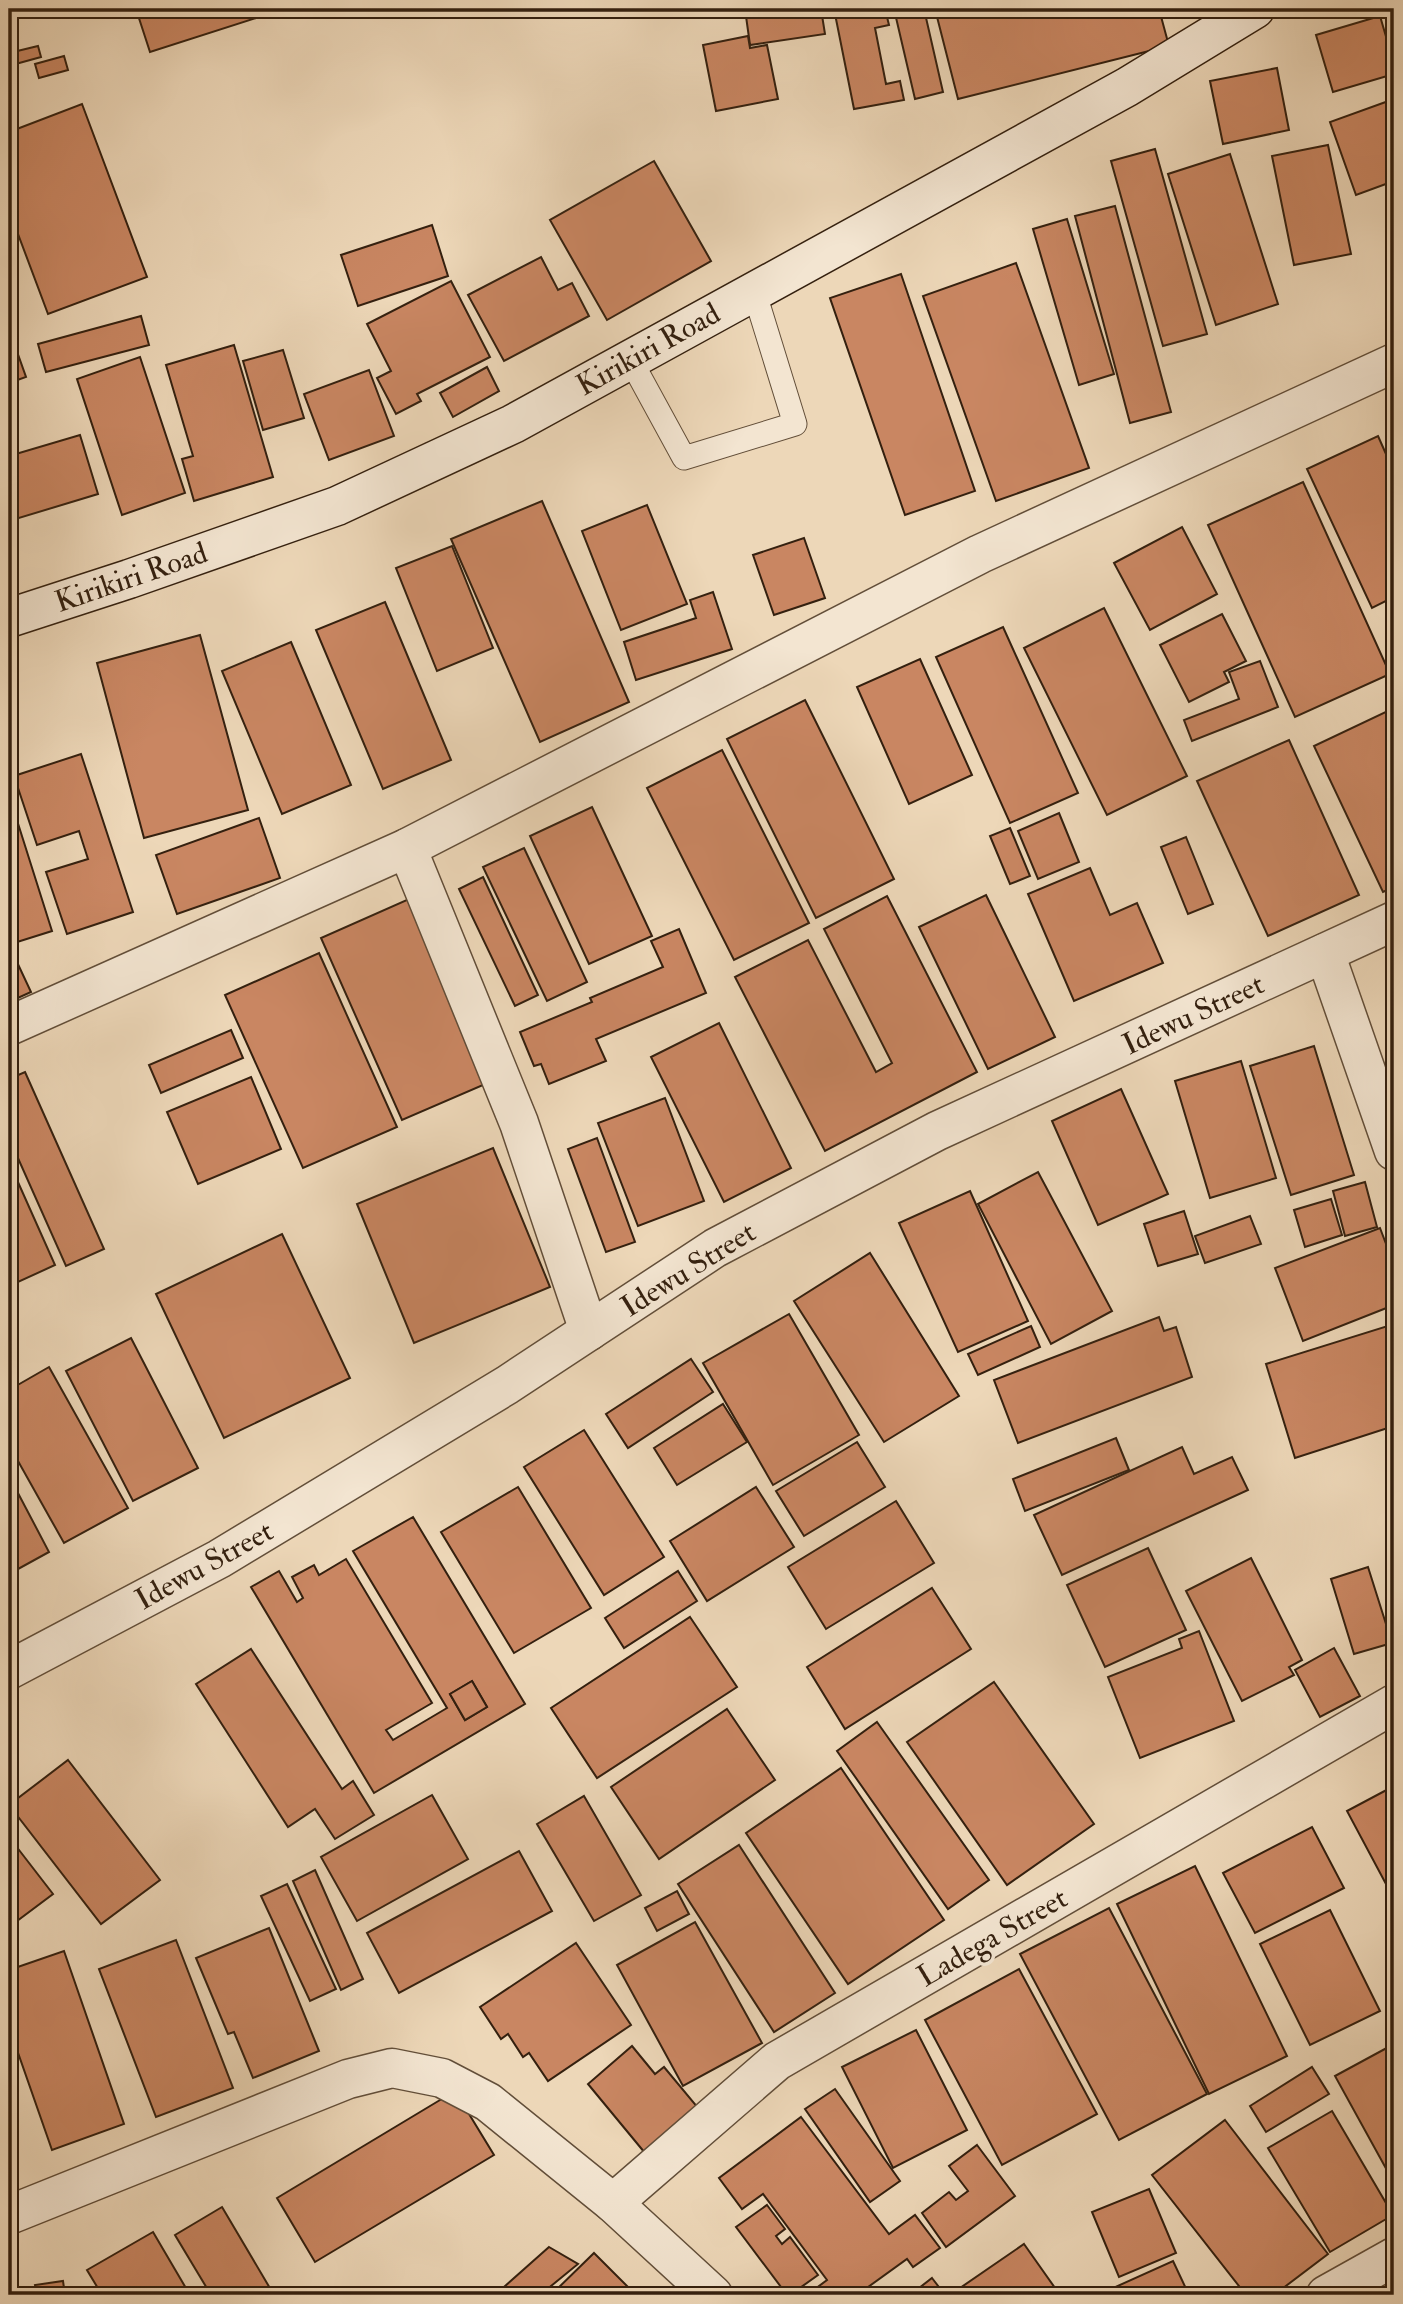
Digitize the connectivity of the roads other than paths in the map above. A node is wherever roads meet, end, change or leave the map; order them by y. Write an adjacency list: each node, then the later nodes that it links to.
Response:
1 (1255, 9): 2 (street, Kirikiri Road)
2 (754, 291): 3 (street, Kirikiri Road); 3 (lane)
3 (630, 359): 5 (street, Kirikiri Road)
4 (1394, 363): 6 (street)
5 (9, 618)
6 (407, 848): 9 (street); 11 (street)
7 (1394, 921): 8 (street, Idewu Street)
8 (1325, 953): 10 (street); 11 (street, Idewu Street)
9 (9, 1026)
10 (1394, 1151)
11 (589, 1331): 12 (street, Idewu Street)
12 (9, 1670)
13 (1394, 1704): 14 (street, Ladega Street)
14 (613, 2203): 15 (street); 17 (street)
15 (9, 2215)
16 (1394, 2256): 18 (street)
17 (713, 2295)
18 (1326, 2295)

